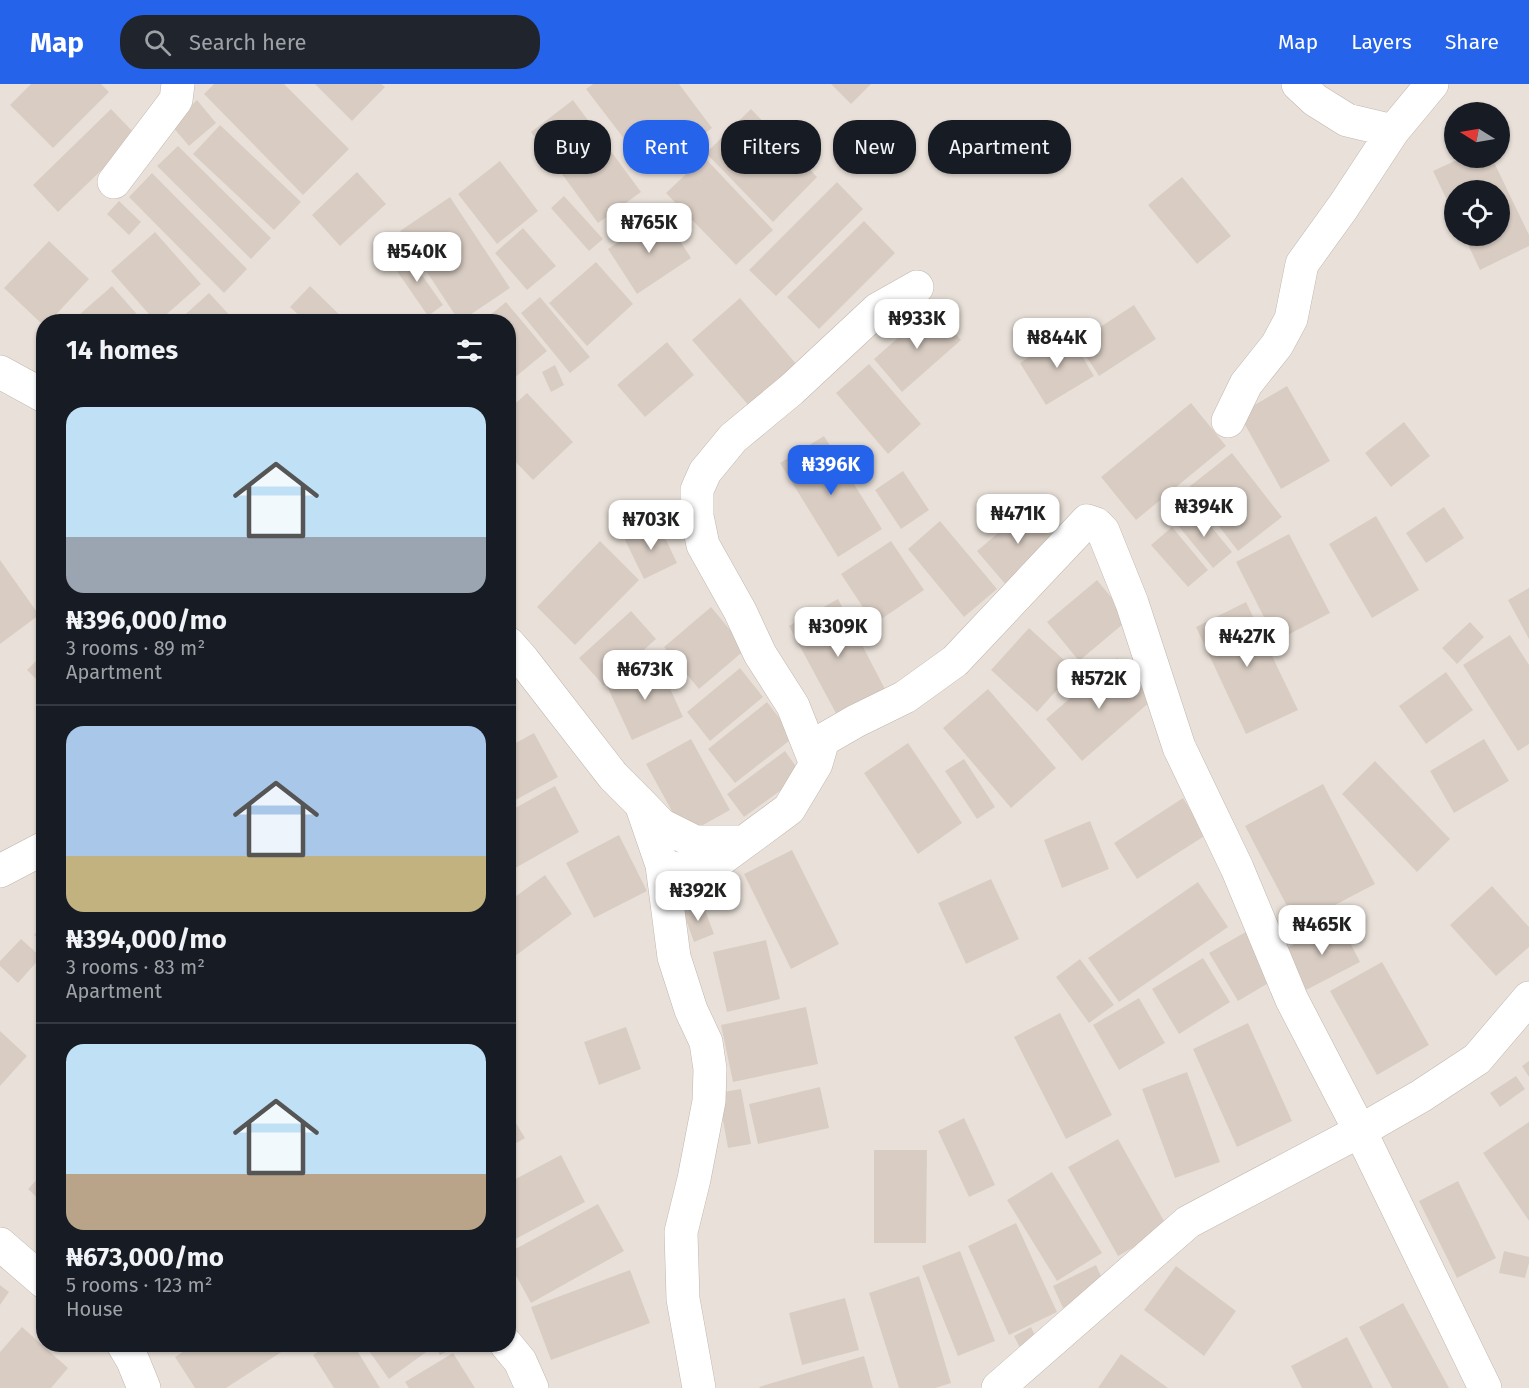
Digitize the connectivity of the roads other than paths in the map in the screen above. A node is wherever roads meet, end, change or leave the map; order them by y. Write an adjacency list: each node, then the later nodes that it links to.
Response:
1 (1298, 84): 4 (street)
2 (1432, 84): 4 (street)
3 (169, 90): 5 (street)
4 (1393, 130): 9 (street)
5 (114, 182)
6 (916, 287): 11 (street)
7 (0, 372): 8 (street)
8 (36, 392)
9 (1228, 421)
10 (516, 652): 12 (street)
11 (816, 764): 13 (street); 18 (street)
12 (641, 804): 13 (street); 15 (street)
13 (743, 842): 15 (street)
14 (36, 852): 16 (street)
15 (662, 865): 25 (street)
16 (0, 871)
17 (1529, 998): 18 (street)
18 (1360, 1131): 26 (street); 27 (street)
19 (0, 1244): 20 (street)
20 (36, 1275)
21 (128, 1352): 23 (street)
22 (512, 1352): 24 (street)
23 (144, 1388)
24 (532, 1388)
25 (699, 1388)
26 (998, 1388)
27 (1485, 1388)

